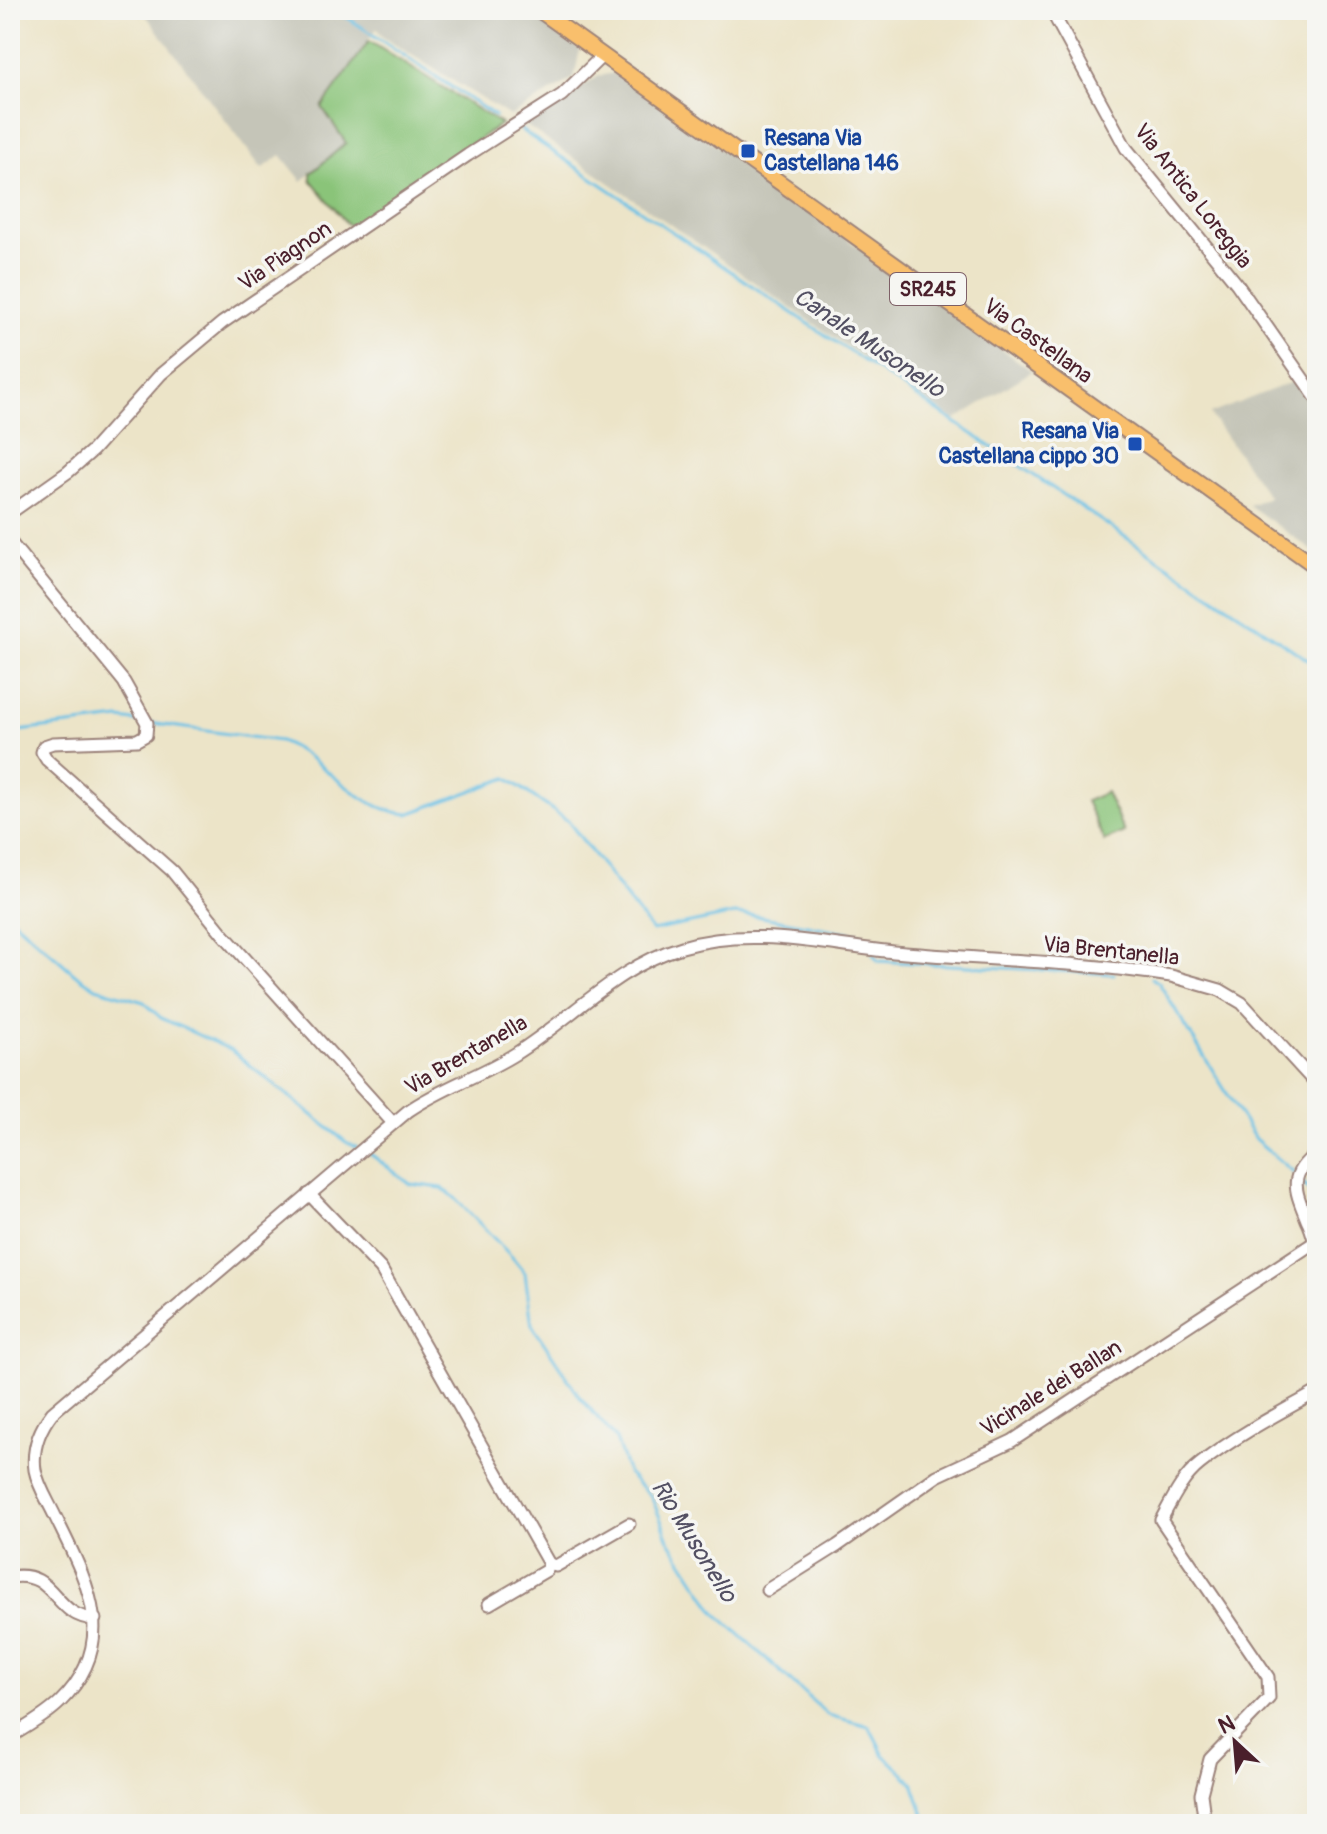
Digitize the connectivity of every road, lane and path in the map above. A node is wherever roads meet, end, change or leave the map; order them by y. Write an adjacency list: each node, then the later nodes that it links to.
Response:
1 (539, 10): 3 (main road, Via Castellana / SR245)
2 (1051, 10): 4 (street, Via Antica Loreggia)
3 (602, 56): 5 (street, Via Piagnon); 7 (main road, Via Castellana / SR245)
4 (1317, 399)
5 (10, 513)
6 (10, 542): 9 (street)
7 (1317, 567)
8 (1317, 1085): 9 (street, Via Brentanella)
9 (393, 1123): 11 (street, Via Brentanella)
10 (1317, 1153): 12 (street, Vicinale dei Ballan)
11 (309, 1194): 15 (street); 19 (street, Via Brentanella)
12 (1316, 1246): 17 (street, Vicinale dei Ballan)
13 (1317, 1392): 21 (street)
14 (629, 1524): 15 (street)
15 (549, 1564): 18 (street)
16 (10, 1577): 19 (street)
17 (767, 1590)
18 (489, 1604)
19 (95, 1619): 20 (street, Via Brentanella)
20 (10, 1737)
21 (1205, 1824)

